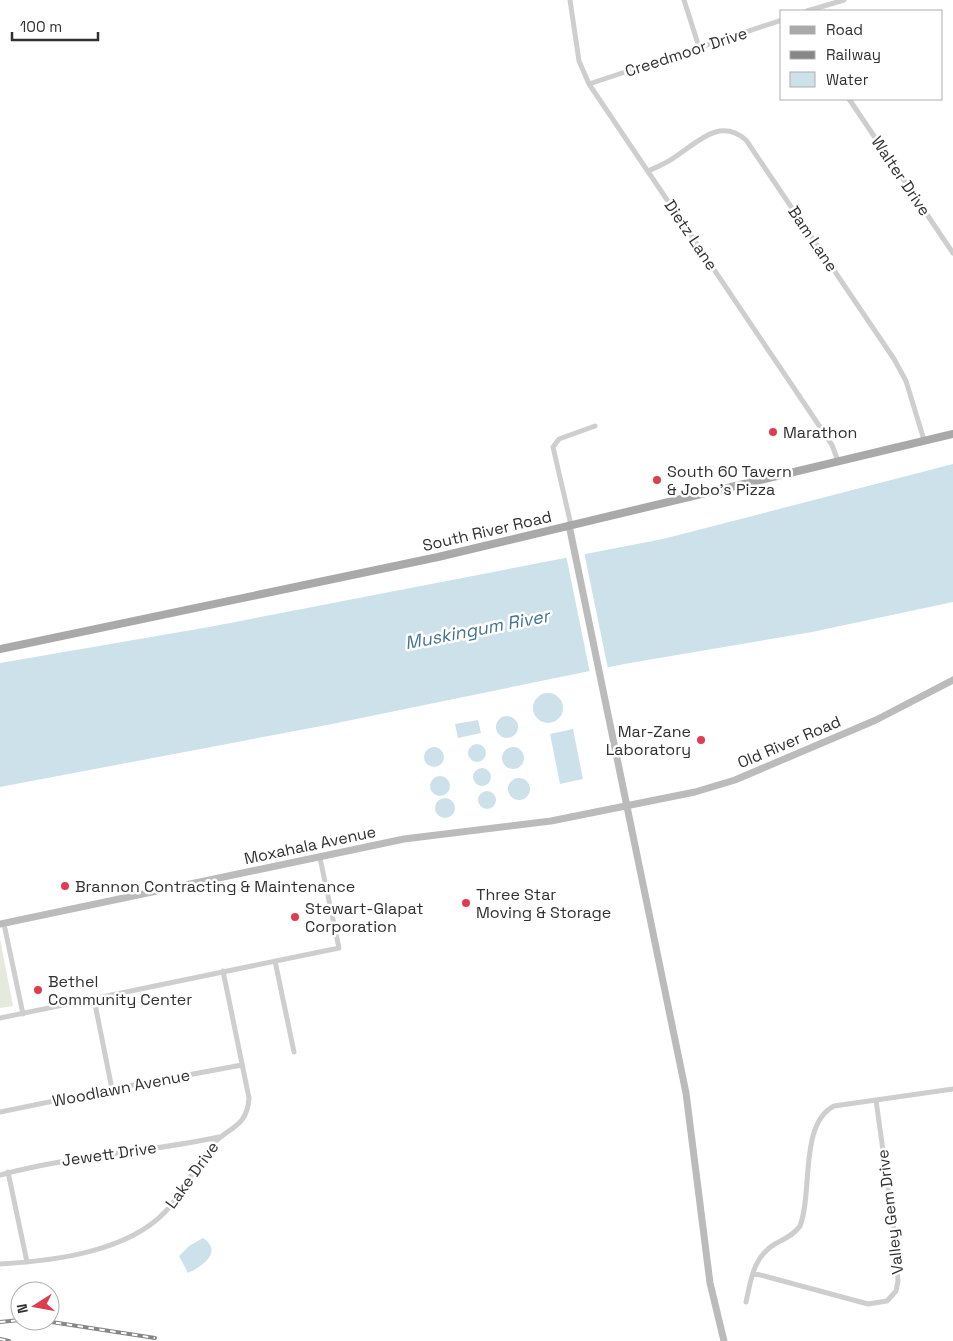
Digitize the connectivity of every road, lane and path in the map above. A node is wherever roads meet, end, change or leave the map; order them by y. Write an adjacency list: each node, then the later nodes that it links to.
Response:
1 (570, 0): 7 (street, Dietz Lane)
2 (684, 0): 6 (street)
3 (844, 0): 4 (street)
4 (810, 10)
5 (780, 21): 6 (street, Creedmoor Drive)
6 (700, 47): 7 (street, Creedmoor Drive)
7 (590, 84): 9 (street, Dietz Lane)
8 (850, 100): 10 (street, Walter Drive)
9 (648, 171): 13 (street, Bam Lane); 14 (street, Dietz Lane)
10 (953, 253)
11 (596, 426): 15 (street)
12 (953, 434): 13 (main road, South River Road)
13 (924, 440): 14 (main road, South River Road)
14 (838, 461): 15 (main road, South River Road)
15 (570, 525): 16 (main road, South River Road); 18 (main road)
16 (0, 649)
17 (953, 680): 18 (main road, Old River Road)
18 (627, 806): 19 (main road, Moxahala Avenue); 39 (main road)
19 (320, 858): 20 (main road, Moxahala Avenue); 21 (street)
20 (2, 924): 24 (street)
21 (275, 961): 22 (street); 26 (street)
22 (223, 971): 23 (street); 27 (street, Lake Drive)
23 (94, 999): 24 (street); 28 (street)
24 (23, 1014): 25 (street)
25 (0, 1018)
26 (294, 1052)
27 (242, 1065): 28 (street, Woodlawn Avenue); 32 (street, Lake Drive)
28 (112, 1089): 31 (street, Woodlawn Avenue)
29 (953, 1090): 30 (street)
30 (876, 1100): 37 (street); 37 (street, Valley Gem Drive)
31 (0, 1112)
32 (219, 1137): 33 (street, Jewett Drive); 35 (street, Lake Drive)
33 (8, 1172): 34 (street, Jewett Drive); 35 (street)
34 (0, 1175)
35 (27, 1262): 36 (street, Lake Drive)
36 (0, 1264)
37 (753, 1273): 38 (street)
38 (746, 1302)
39 (724, 1341)

